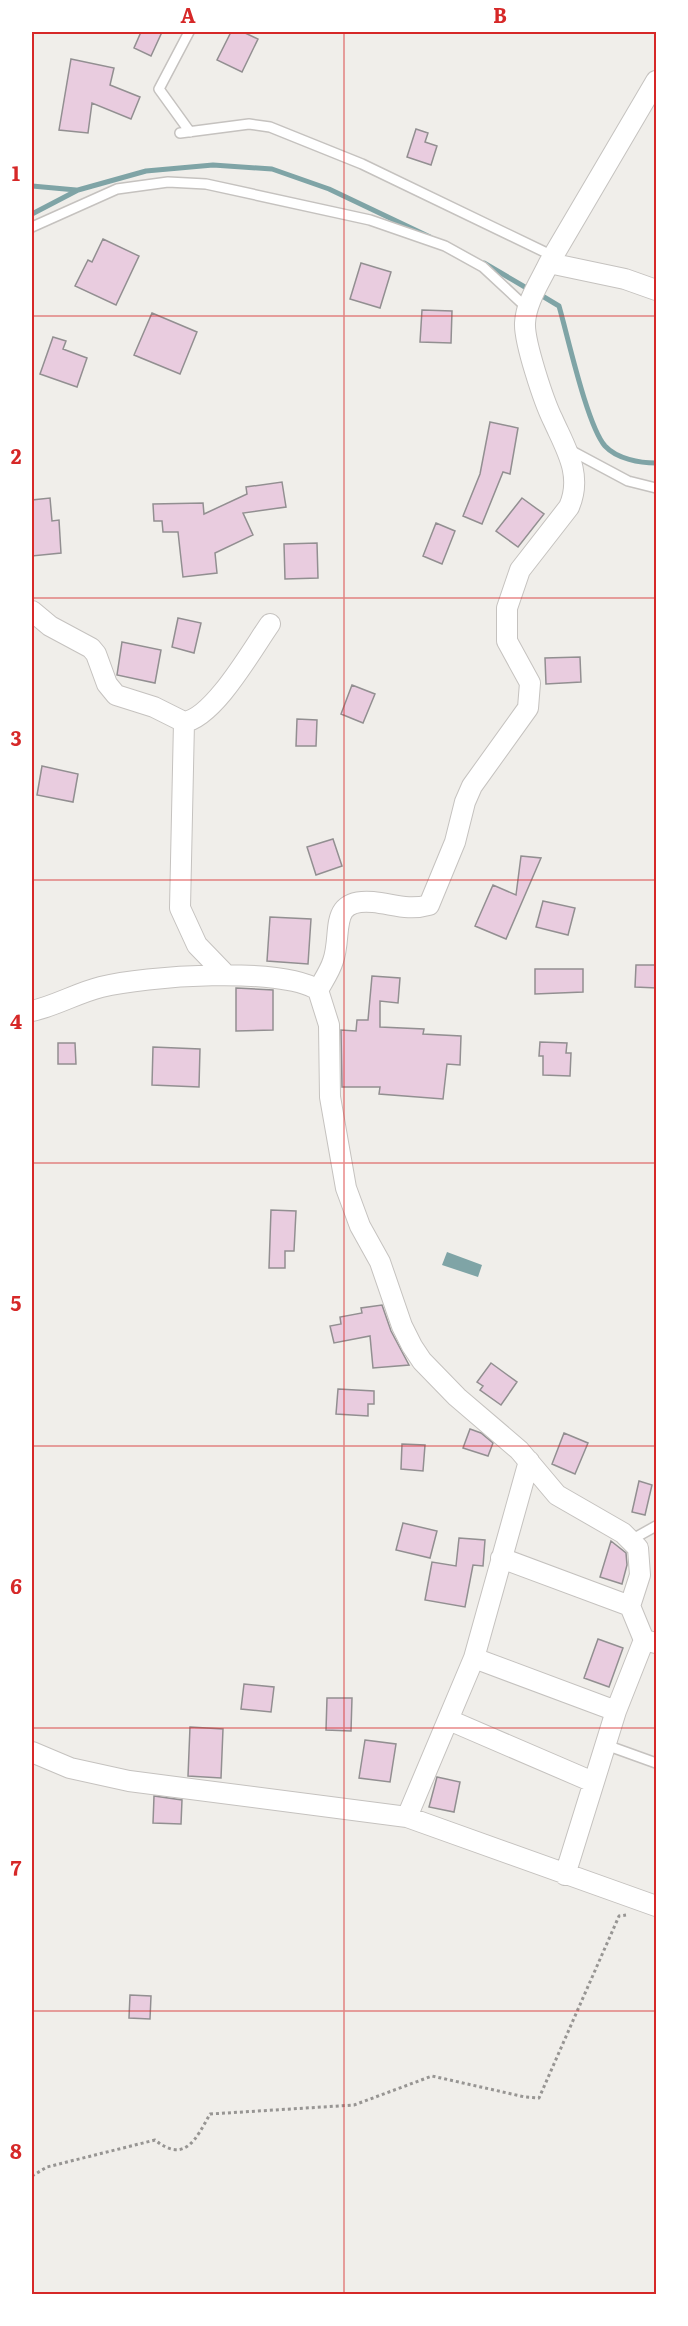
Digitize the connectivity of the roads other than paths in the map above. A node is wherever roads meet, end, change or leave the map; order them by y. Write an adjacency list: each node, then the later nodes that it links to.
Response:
1 (189, 32): 4 (lane)
2 (657, 81): 4 (street)
3 (32, 227): 6 (lane)
4 (549, 264): 5 (street); 6 (street)
5 (657, 290)
6 (529, 305): 7 (street)
7 (568, 449): 8 (lane); 13 (street)
8 (657, 488)
9 (32, 611): 11 (street)
10 (270, 624): 11 (street)
11 (184, 723): 12 (street)
12 (226, 975): 13 (street); 14 (street)
13 (318, 990): 15 (street)
14 (32, 1011)
15 (529, 1461): 17 (street); 18 (street)
16 (657, 1526): 17 (lane)
17 (632, 1540): 19 (street)
18 (501, 1558): 19 (street); 21 (street)
19 (630, 1606): 20 (street)
20 (650, 1642): 22 (street)
21 (474, 1658): 22 (street); 23 (street)
22 (616, 1710): 24 (street)
23 (449, 1720): 27 (street); 28 (street)
24 (606, 1745): 26 (lane); 27 (street)
25 (32, 1752): 28 (street)
26 (657, 1762)
27 (593, 1782): 29 (street)
28 (407, 1817): 29 (street)
29 (565, 1875): 30 (street)
30 (656, 1906)

